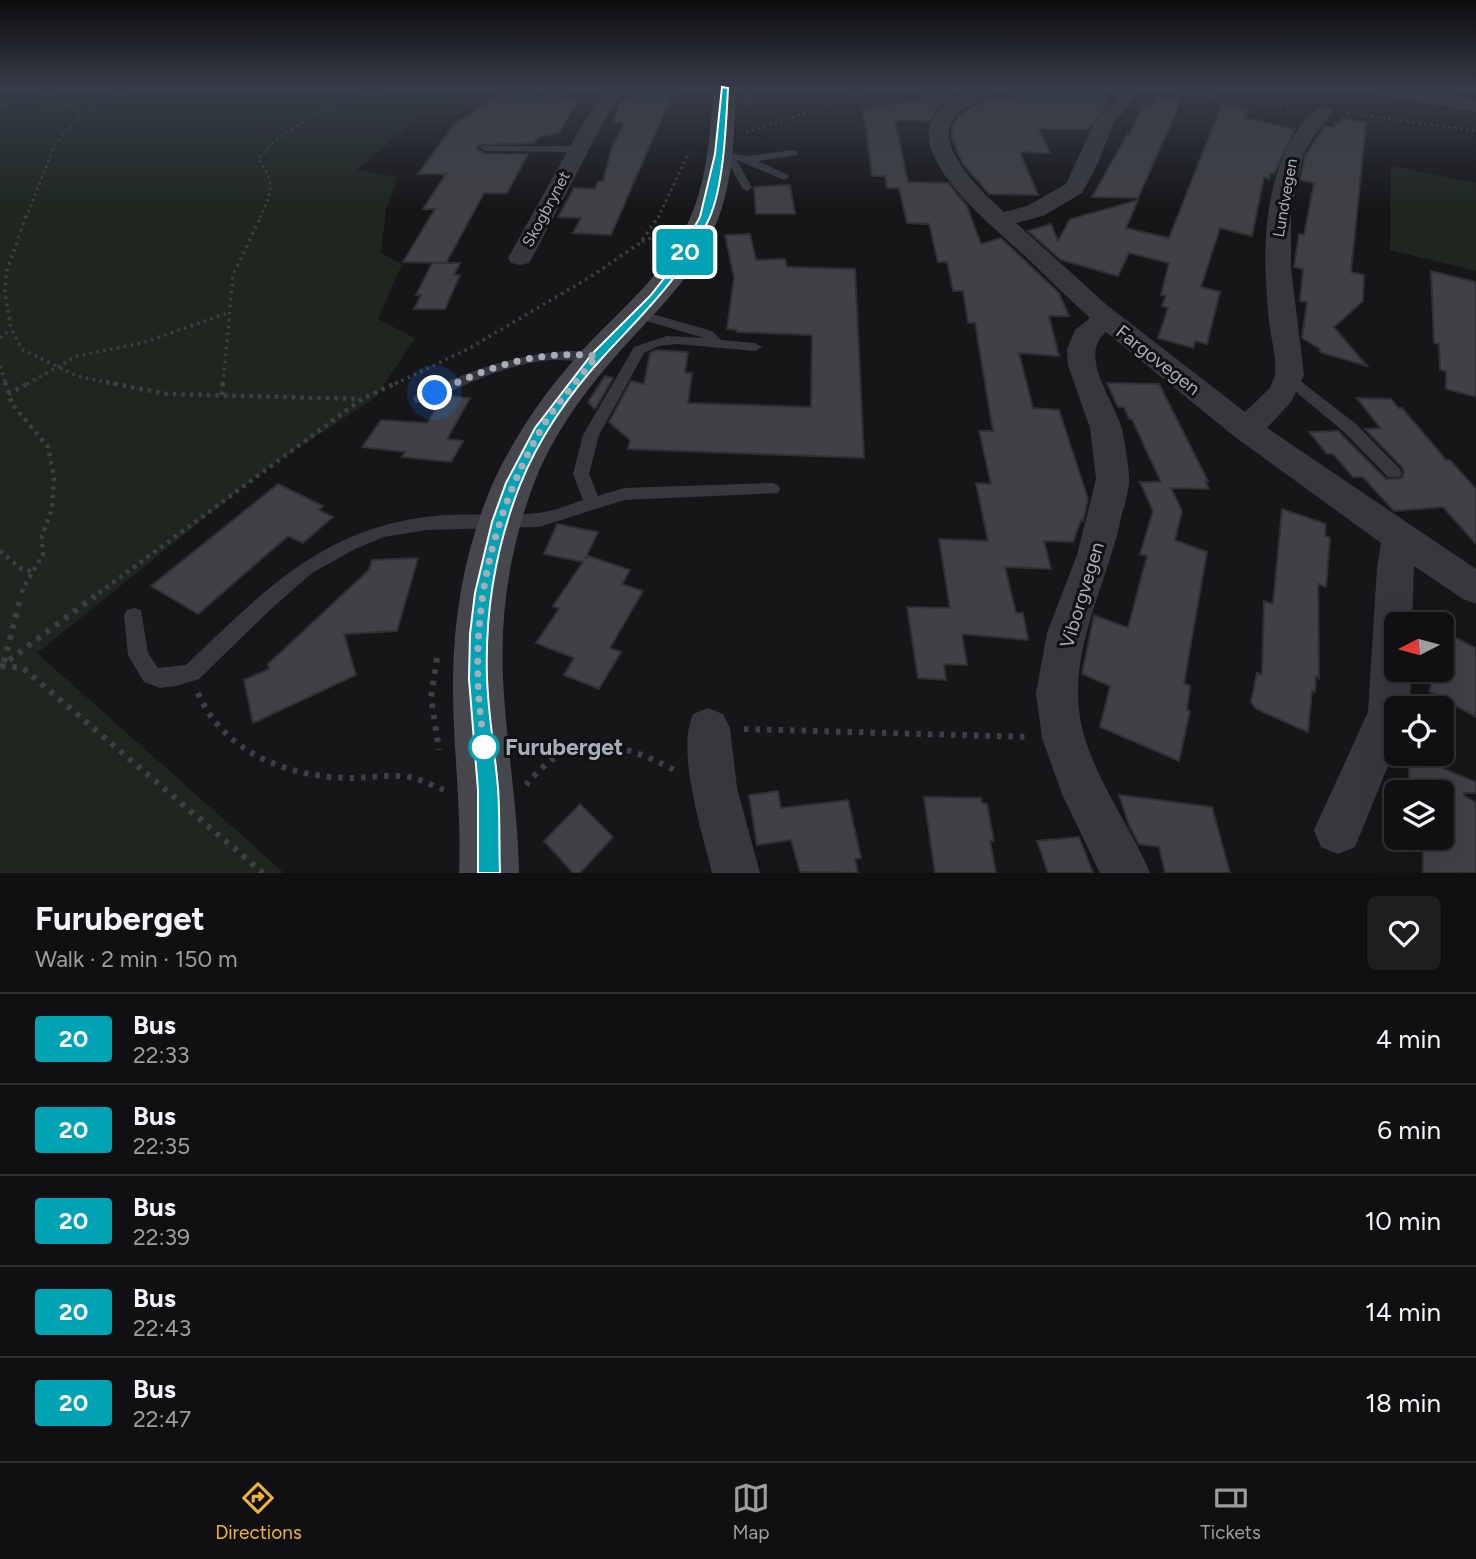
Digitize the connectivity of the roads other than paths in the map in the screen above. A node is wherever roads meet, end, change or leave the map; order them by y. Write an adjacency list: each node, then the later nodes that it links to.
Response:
1 (591, 129): 7 (street, Skogbrynet)
2 (729, 129): 8 (main road)
3 (940, 129): 12 (street, Fargovegen)
4 (1102, 129): 12 (street)
5 (1308, 129): 19 (street, Lundvegen)
6 (485, 148): 7 (lane)
7 (578, 149): 13 (street, Skogbrynet)
8 (725, 151): 9 (lane); 10 (lane); 11 (lane); 14 (main road)
9 (793, 153)
10 (784, 177)
11 (747, 188)
12 (1000, 220): 15 (street, Fargovegen)
13 (520, 258)
14 (638, 314): 16 (lane); 18 (main road)
15 (1106, 319): 21 (street, Fargovegen); 33 (street, Viborgvegen)
16 (717, 344): 17 (lane); 24 (lane)
17 (755, 347)
18 (597, 356): 20 (lane); 25 (main road)
19 (1289, 379): 21 (street); 22 (lane)
20 (421, 399)
21 (1246, 429): 26 (street, Fargovegen)
22 (1394, 473)
23 (772, 489): 24 (lane)
24 (592, 502): 25 (lane)
25 (499, 522): 28 (lane); 31 (main road)
26 (1400, 538): 27 (street, Fargovegen); 30 (street)
27 (1476, 588)
28 (134, 616)
29 (708, 728): 32 (street)
30 (1339, 830)
31 (489, 873)
32 (736, 873)
33 (1126, 873)

